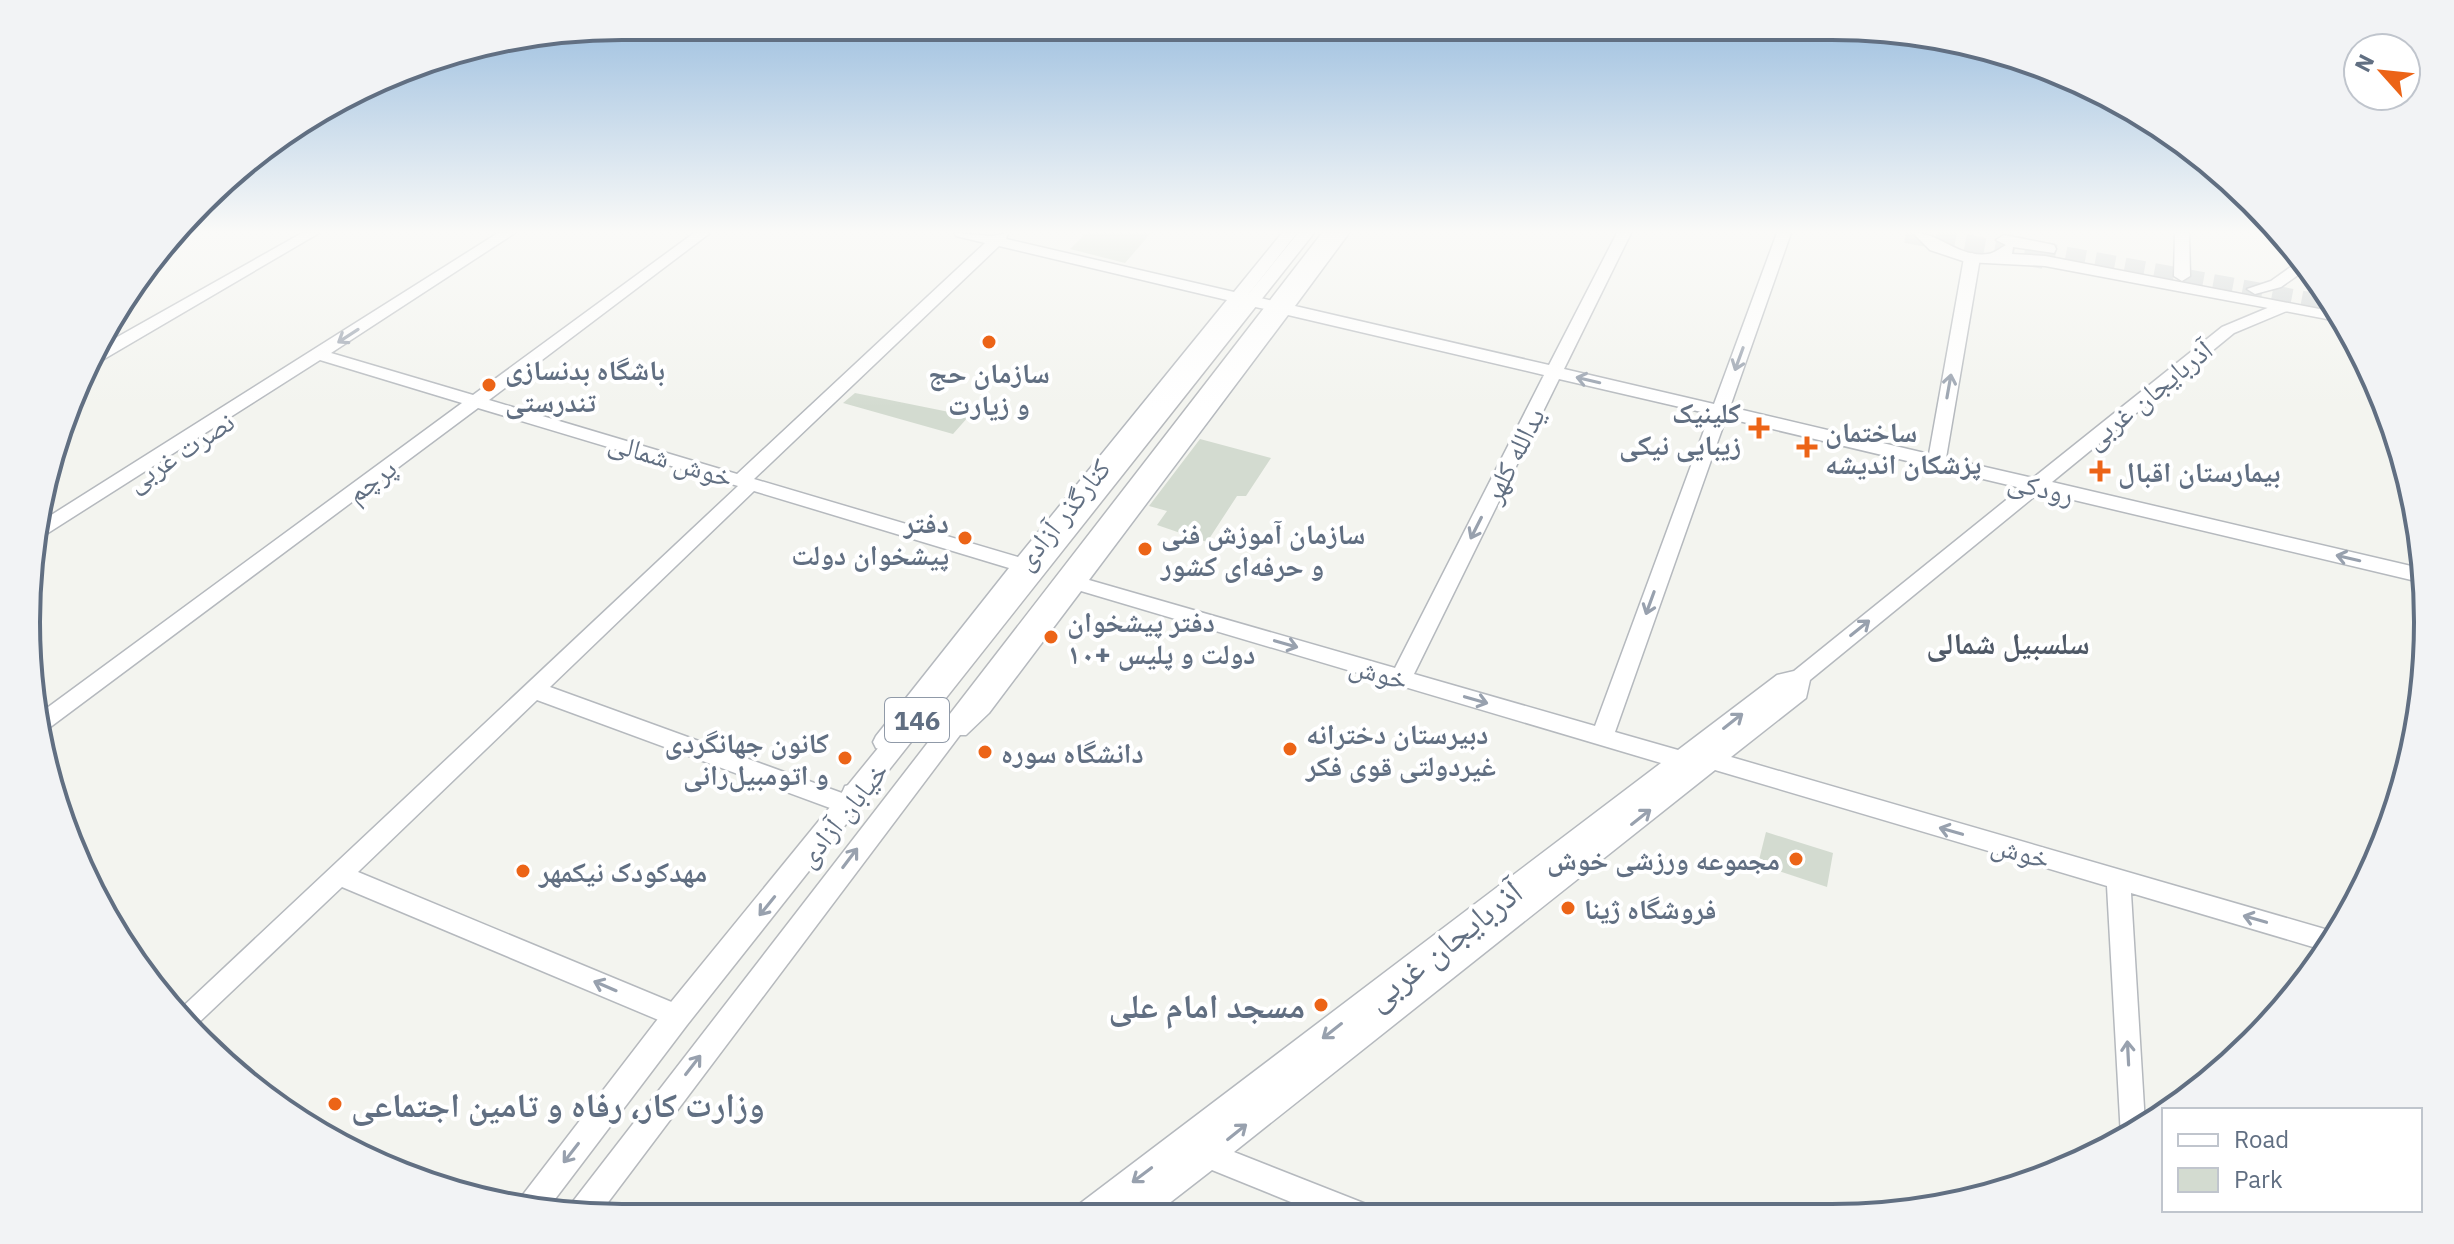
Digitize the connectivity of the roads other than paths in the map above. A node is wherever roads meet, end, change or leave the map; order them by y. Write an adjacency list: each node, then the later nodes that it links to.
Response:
1 (210, 291): 19 (main road)
2 (418, 291): 20 (main road, نصرت غربی, one-way to 20)
3 (625, 291): 22 (main road, پرچم)
4 (944, 291): 25 (main road)
5 (1215, 291): 16 (main road, رودکی)
6 (1267, 291): 16 (main road, کنارگذر آزادی)
7 (1270, 291): 16 (main road, خیابان آزادی / 146)
8 (1274, 291): 16 (main road, خیابان آزادی / 146)
9 (1276, 291): 16 (main road, کنارگذر آزادی)
10 (1595, 291): 21 (main road, یدالله کلهر)
11 (1763, 291): 23 (main road, one-way to 23)
12 (1966, 291): 24 (main road, one-way to 12)
13 (2216, 291): 17 (main road)
14 (2267, 291): 15 (main road)
15 (2316, 299)
16 (1262, 303): 21 (main road, رودکی); 29 (main road, کنارگذر آزادی); 31 (main road, کنارگذر آزادی); 37 (main road, خیابان آزادی / 146); 40 (main road, خیابان آزادی / 146)
17 (2283, 307): 18 (main road); 26 (main road, آذربایجان غربی)
18 (2326, 315)
19 (108, 349)
20 (319, 355): 22 (main road, خوش شمالی); 27 (main road, نصرت غربی); 28 (main road, نصرت غربی)
21 (1554, 372): 23 (main road, رودکی, one-way to 21); 33 (main road, یدالله کلهر, one-way to 33)
22 (477, 401): 25 (main road, خوش شمالی); 35 (main road, پرچم)
23 (1720, 411): 24 (main road, رودکی); 36 (main road, one-way to 36)
24 (1936, 463): 26 (main road, رودکی)
25 (747, 482): 29 (main road, خوش شمالی); 34 (main road)
26 (2035, 486): 30 (main road, رودکی, one-way to 26); 32 (main road, آذربایجان غربی, one-way to 26)
27 (48, 526)
28 (46, 537)
29 (1022, 565): 40 (main road, کنارگذر آزادی)
30 (2412, 573)
31 (1076, 583): 33 (main road, خوش, one-way to 33); 37 (main road, کنارگذر آزادی)
32 (1800, 677): 38 (main road, آذربایجان غربی, one-way to 32); 39 (main road, آذربایجان غربی)
33 (1401, 678): 36 (main road, خوش, one-way to 36)
34 (534, 690): 40 (main road); 41 (main road)
35 (48, 719)
36 (1602, 737): 38 (main road, خوش)
37 (926, 759): 49 (main road, خیابان آزادی / 146, one-way to 37)
38 (1681, 760): 47 (main road, آذربایجان غربی, one-way to 47)
39 (1713, 761): 42 (main road, خوش, one-way to 39); 47 (main road, آذربایجان غربی, one-way to 39)
40 (849, 805): 45 (main road, خیابان آزادی / 146, one-way to 45)
41 (339, 875): 44 (main road); 45 (main road, one-way to 41)
42 (2118, 880): 43 (main road, خوش, one-way to 42); 46 (main road, one-way to 42)
43 (2320, 938)
44 (192, 1014)
45 (677, 1016): 48 (main road, خیابان آزادی / 146, one-way to 48)
46 (2131, 1121)
47 (1203, 1145): 50 (main road, آذربایجان غربی, one-way to 50); 51 (main road, آذربایجان غربی); 52 (main road)
48 (537, 1198)
49 (588, 1203)
50 (1106, 1204)
51 (1143, 1204)
52 (1334, 1204)

